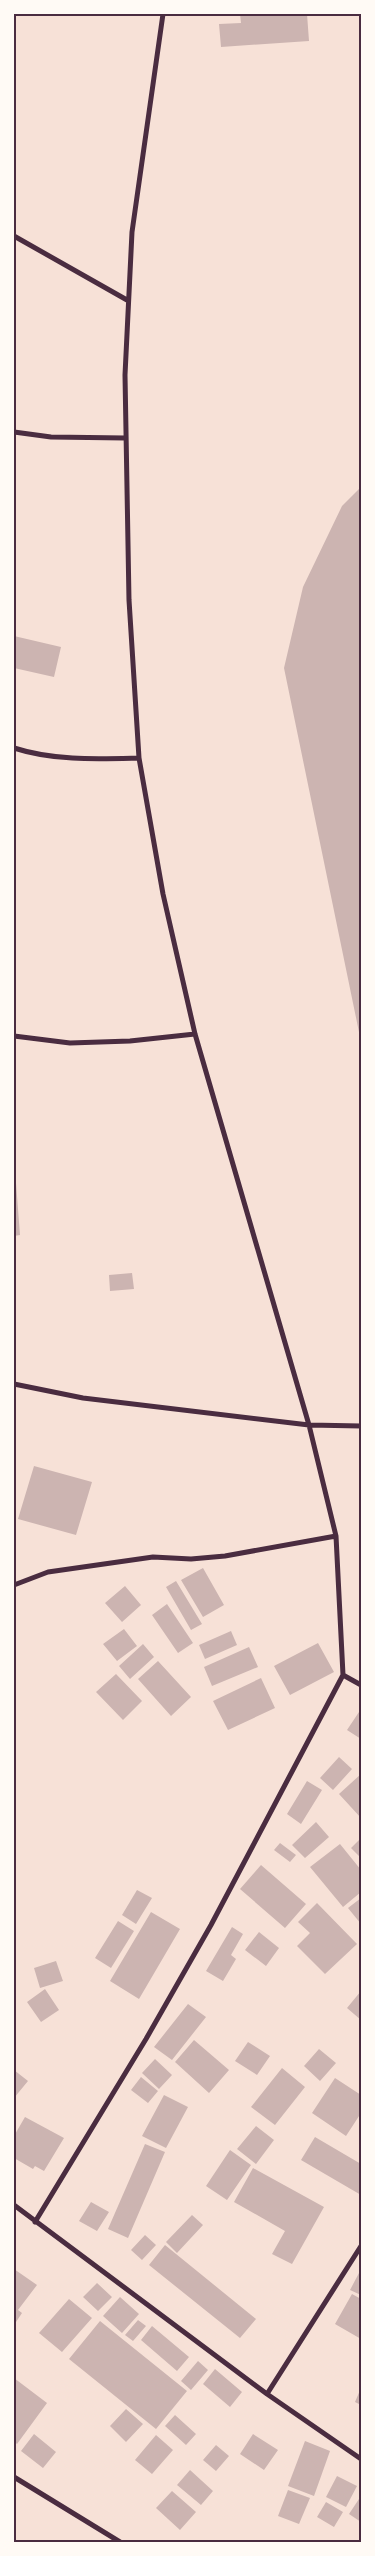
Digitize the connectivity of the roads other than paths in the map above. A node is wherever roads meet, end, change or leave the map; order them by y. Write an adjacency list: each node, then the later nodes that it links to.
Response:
1 (163, 14): 3 (street)
2 (14, 236): 3 (street)
3 (128, 300): 5 (street)
4 (14, 432): 5 (street)
5 (126, 438): 7 (street)
6 (14, 748): 7 (street)
7 (139, 758): 8 (street)
8 (195, 1034): 9 (street); 11 (street)
9 (14, 1036)
10 (14, 1384): 11 (street)
11 (309, 1425): 12 (street); 13 (street)
12 (361, 1426)
13 (336, 1536): 14 (street); 15 (street)
14 (14, 1585)
15 (342, 1675): 16 (street); 18 (street)
16 (361, 1685)
17 (14, 2205): 18 (street)
18 (35, 2222): 20 (street)
19 (361, 2246): 20 (street)
20 (267, 2394): 21 (street)
21 (361, 2459)
22 (14, 2477): 23 (street)
23 (120, 2542)

